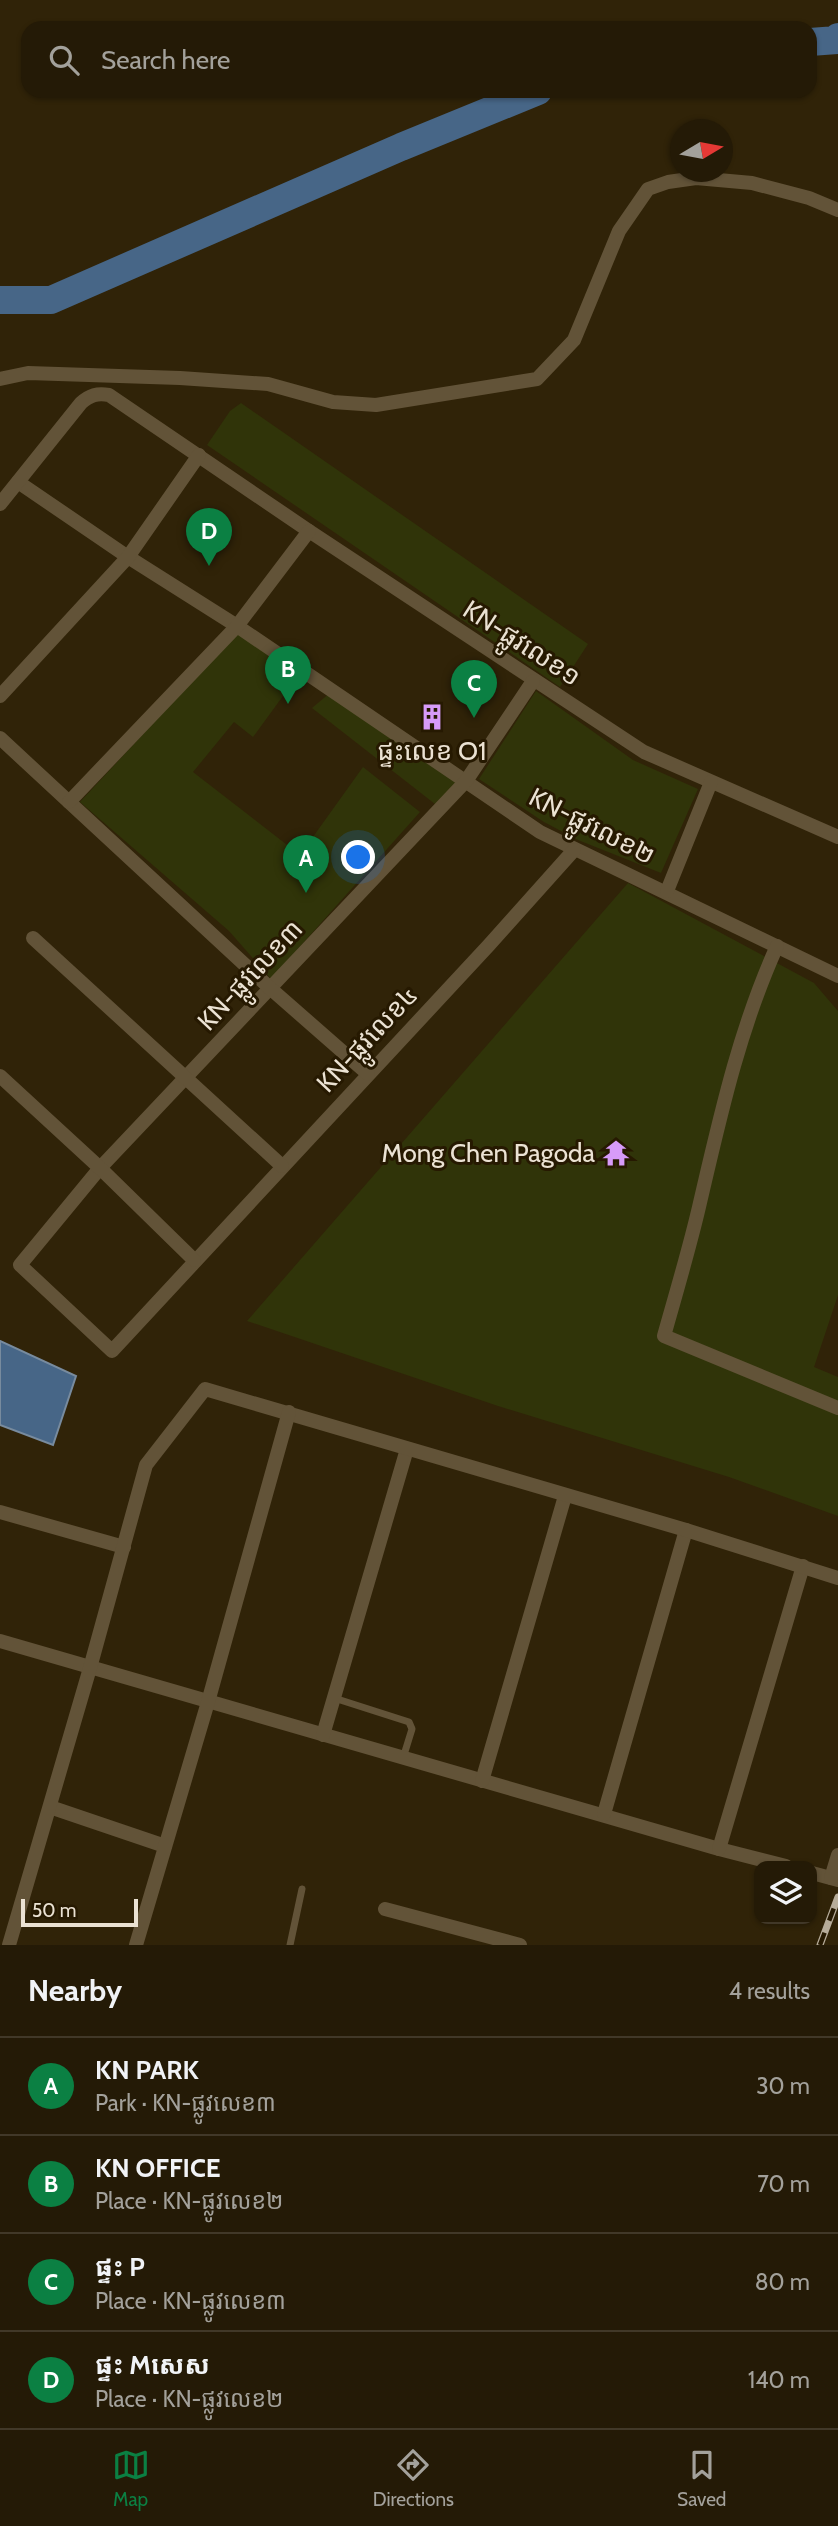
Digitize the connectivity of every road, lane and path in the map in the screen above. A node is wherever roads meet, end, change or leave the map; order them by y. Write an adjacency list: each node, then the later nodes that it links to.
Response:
1 (838, 210): 2 (street)
2 (0, 379)
3 (199, 455): 4 (street, KN-ផ្លូវលេខ១); 6 (street, KN-ផ្លូវលេខ១); 7 (street)
4 (18, 482): 5 (street); 7 (street, KN-ផ្លូវលេខ២)
5 (0, 503)
6 (309, 531): 8 (street); 9 (street, KN-ផ្លូវលេខ១)
7 (128, 557): 8 (street, KN-ផ្លូវលេខ២); 10 (street)
8 (237, 626): 12 (street, KN-ផ្លូវលេខ២); 14 (street)
9 (533, 681): 12 (street, KN-ផ្លូវលេខ៣); 13 (street, KN-ផ្លូវលេខ១)
10 (0, 696)
11 (0, 738): 14 (street)
12 (466, 782): 16 (street, KN-ផ្លូវលេខ២); 21 (street, KN-ផ្លូវលេខ៣)
13 (712, 782): 15 (street, KN-ផ្លូវលេខ១); 17 (street)
14 (69, 802): 21 (street)
15 (838, 838)
16 (574, 850): 17 (street, KN-ផ្លូវលេខ២); 22 (street, KN-ផ្លូវលេខ៤)
17 (667, 891): 19 (street, KN-ផ្លូវលេខ២)
18 (33, 938): 24 (street)
19 (777, 946): 20 (street, KN-ផ្លូវលេខ២); 28 (street)
20 (838, 976)
21 (271, 989): 22 (street); 24 (street, KN-ផ្លូវលេខ៣)
22 (368, 1074): 25 (street, KN-ផ្លូវលេខ៤)
23 (0, 1076): 26 (street)
24 (186, 1079): 25 (street); 26 (street, KN-ផ្លូវលេខ៣)
25 (282, 1166): 27 (street, KN-ផ្លូវលេខ៤)
26 (100, 1168): 27 (street); 27 (street, KN-ផ្លូវលេខ៣)
27 (194, 1260)
28 (838, 1408)
29 (289, 1412): 30 (street); 34 (street); 40 (street)
30 (407, 1449): 31 (street); 39 (street)
31 (565, 1496): 33 (street); 43 (street)
32 (0, 1512): 34 (street)
33 (686, 1530): 35 (street); 45 (street)
34 (124, 1547): 38 (street)
35 (803, 1566): 36 (street); 47 (street)
36 (838, 1578)
37 (0, 1642): 38 (street)
38 (90, 1668): 40 (street); 44 (street)
39 (334, 1698): 41 (street); 42 (lane)
40 (208, 1702): 41 (street); 46 (street)
41 (323, 1735): 42 (street)
42 (403, 1758): 43 (street)
43 (482, 1781): 45 (street)
44 (50, 1807): 46 (street); 54 (street)
45 (604, 1814): 47 (street)
46 (165, 1846): 55 (street)
47 (719, 1849): 49 (street)
48 (838, 1855): 51 (street)
49 (766, 1861)
50 (817, 1874): 51 (street)
51 (835, 1879)
52 (302, 1889): 56 (lane)
53 (385, 1909): 57 (street)
54 (9, 1945)
55 (136, 1945)
56 (290, 1945)
57 (520, 1945)

